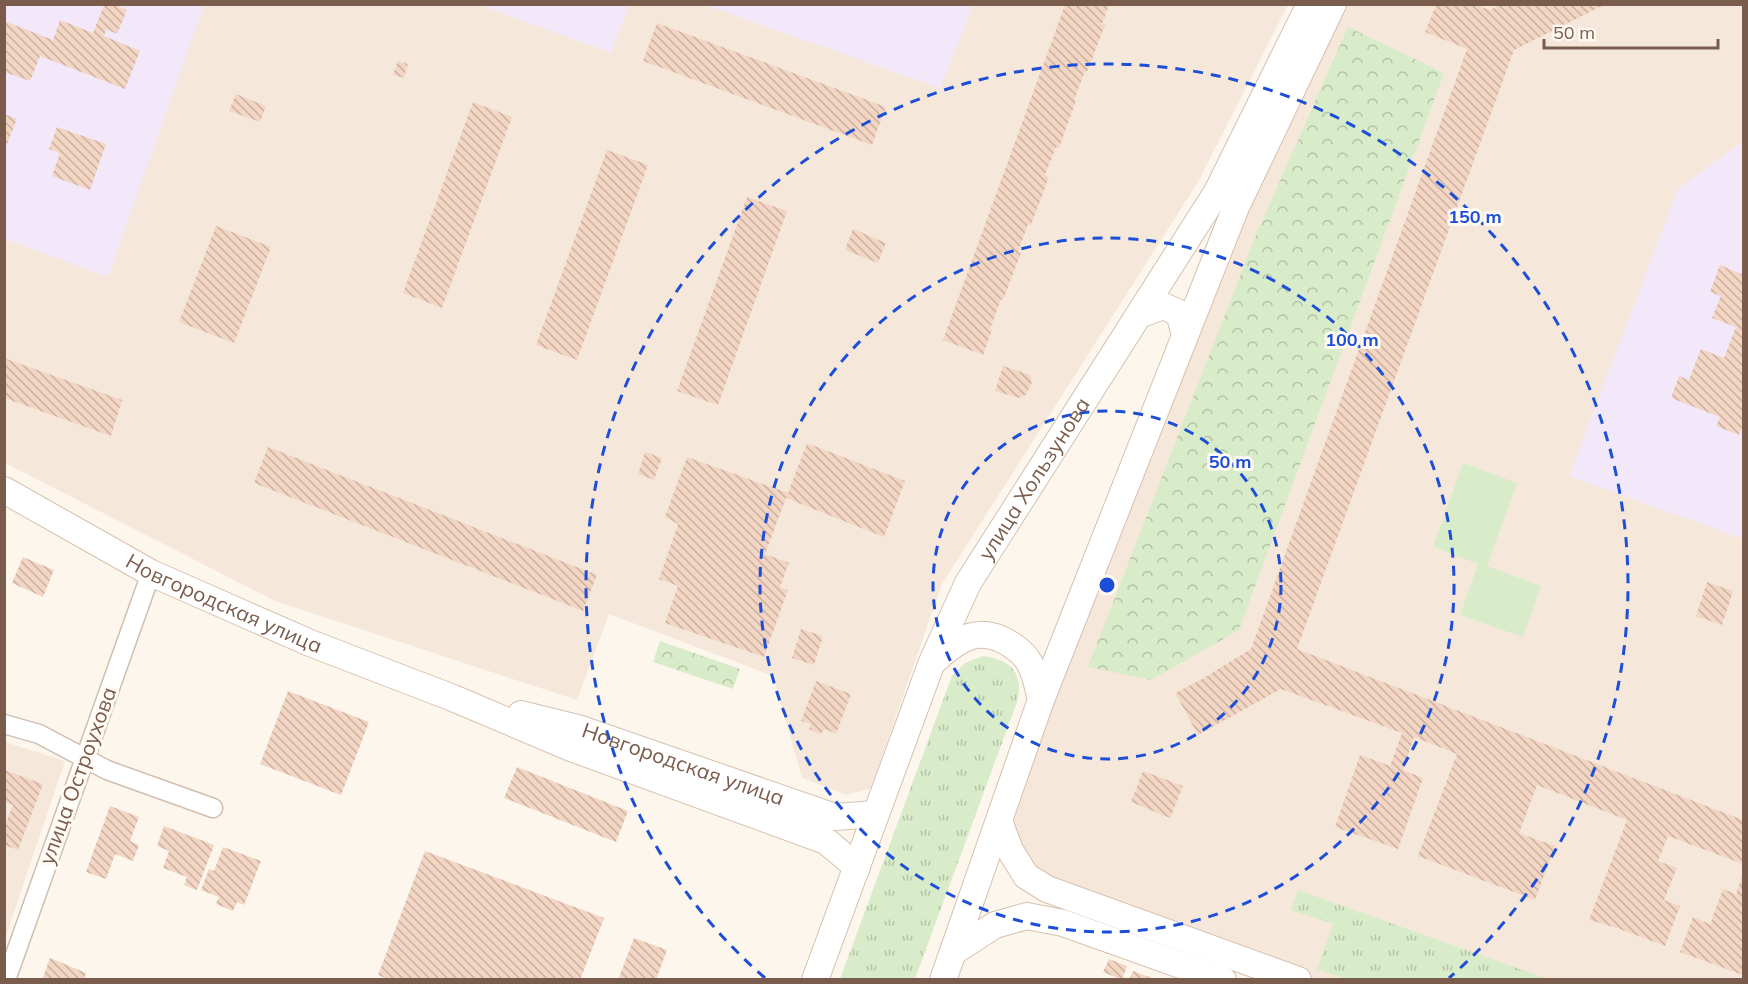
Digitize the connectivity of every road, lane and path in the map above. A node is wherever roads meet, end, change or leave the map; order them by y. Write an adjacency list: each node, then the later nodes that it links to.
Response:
1 (1310, 4): 3 (main road, улица Хользунова)
2 (1333, 4): 4 (main road)
3 (1139, 315): 4 (main road); 7 (main road, улица Хользунова)
4 (1185, 335): 9 (main road)
5 (4, 490): 6 (main road, Новгородская улица)
6 (151, 573): 8 (main road, Новгородская улица); 11 (street, улица Остроухова)
7 (932, 662): 9 (main road); 13 (main road, улица Хользунова)
8 (453, 698): 13 (main road, Новгородская улица); 15 (main road, Новгородская улица)
9 (1041, 700): 14 (main road)
10 (4, 724): 11 (street)
11 (84, 757): 12 (street); 17 (street, улица Остроухова)
12 (213, 808)
13 (876, 814): 15 (main road, улица Хользунова)
14 (999, 821): 16 (main road); 21 (main road)
15 (857, 867): 18 (main road, улица Хользунова)
16 (953, 952): 19 (main road); 20 (main road)
17 (6, 980)
18 (815, 980)
19 (943, 980)
20 (1223, 980)
21 (1298, 980)

